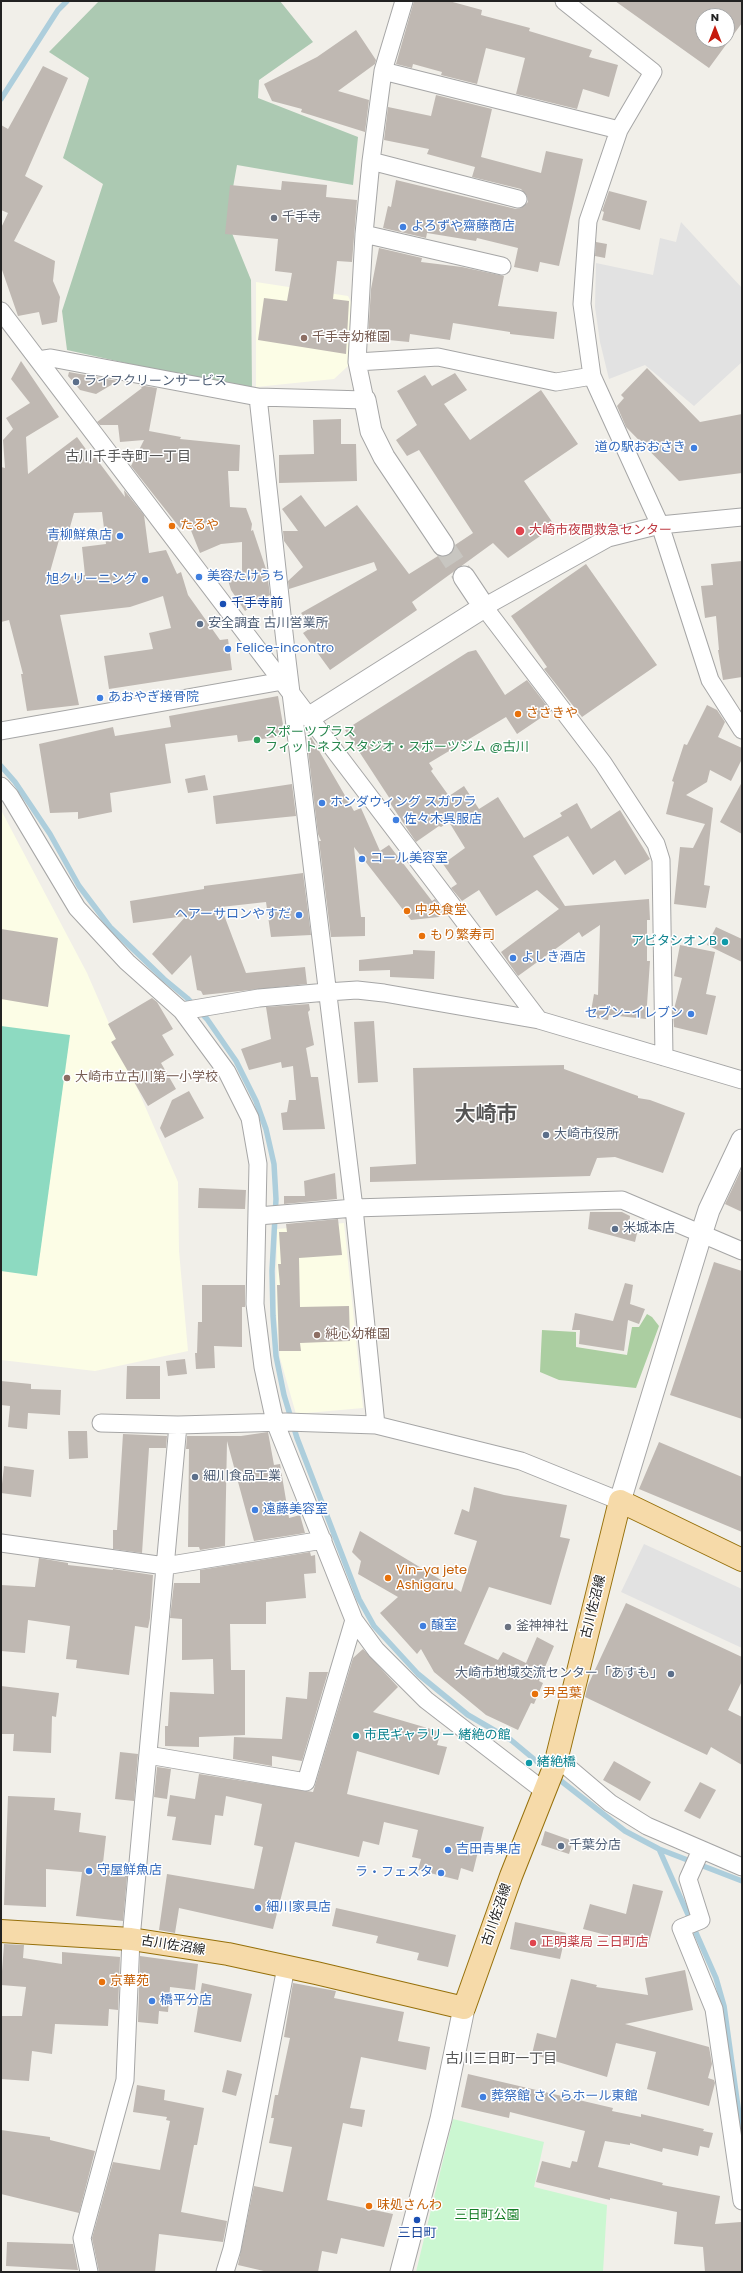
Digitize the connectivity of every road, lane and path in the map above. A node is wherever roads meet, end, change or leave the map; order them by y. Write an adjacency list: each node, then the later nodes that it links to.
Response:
1 (404, 1): 3 (street)
2 (564, 1): 4 (street)
3 (383, 71): 4 (street); 5 (street)
4 (619, 130): 12 (street)
5 (371, 161): 6 (street); 7 (street)
6 (518, 199)
7 (364, 234): 8 (street); 11 (street)
8 (502, 266)
9 (1, 311): 10 (street)
10 (38, 360): 13 (street); 20 (street)
11 (358, 362): 12 (street); 14 (street)
12 (592, 376): 16 (street)
13 (258, 397): 14 (street); 20 (street)
14 (364, 400): 17 (street)
15 (742, 517): 16 (street)
16 (660, 525): 19 (street); 21 (street)
17 (443, 545)
18 (464, 576): 19 (street)
19 (484, 607): 22 (street); 29 (street)
20 (287, 687): 22 (street); 24 (street); 26 (street)
21 (736, 710): 23 (street)
22 (310, 717): 28 (street)
23 (742, 730)
24 (1, 731)
25 (1, 786): 27 (street)
26 (327, 992): 27 (street); 28 (street); 32 (street)
27 (185, 1010): 33 (street)
28 (539, 1020): 29 (street)
29 (664, 1057): 30 (street)
30 (742, 1080)
31 (742, 1140): 34 (street)
32 (354, 1208): 33 (street); 34 (street); 39 (street)
33 (262, 1216): 36 (street)
34 (701, 1235): 35 (street); 40 (street)
35 (742, 1251)
36 (287, 1422): 38 (street); 39 (street); 41 (street)
37 (101, 1423): 38 (street)
38 (178, 1425): 44 (street)
39 (376, 1425): 40 (street)
40 (620, 1501): 43 (main road); 47 (main road, 古川佐沼線)
41 (323, 1540): 44 (street); 45 (street)
42 (1, 1543): 44 (street)
43 (742, 1560)
44 (165, 1566): 46 (street)
45 (354, 1620): 46 (street); 47 (street)
46 (148, 1755): 51 (street)
47 (551, 1774): 48 (street); 53 (main road, 古川佐沼線)
48 (696, 1860): 49 (street); 54 (street)
49 (742, 1867)
50 (1, 1930): 51 (main road, 古川佐沼線)
51 (131, 1939): 52 (main road, 古川佐沼線); 55 (street)
52 (286, 1967): 53 (main road, 古川佐沼線); 56 (street)
53 (464, 2008): 57 (street)
54 (742, 2201)
55 (89, 2272)
56 (225, 2272)
57 (401, 2272)

